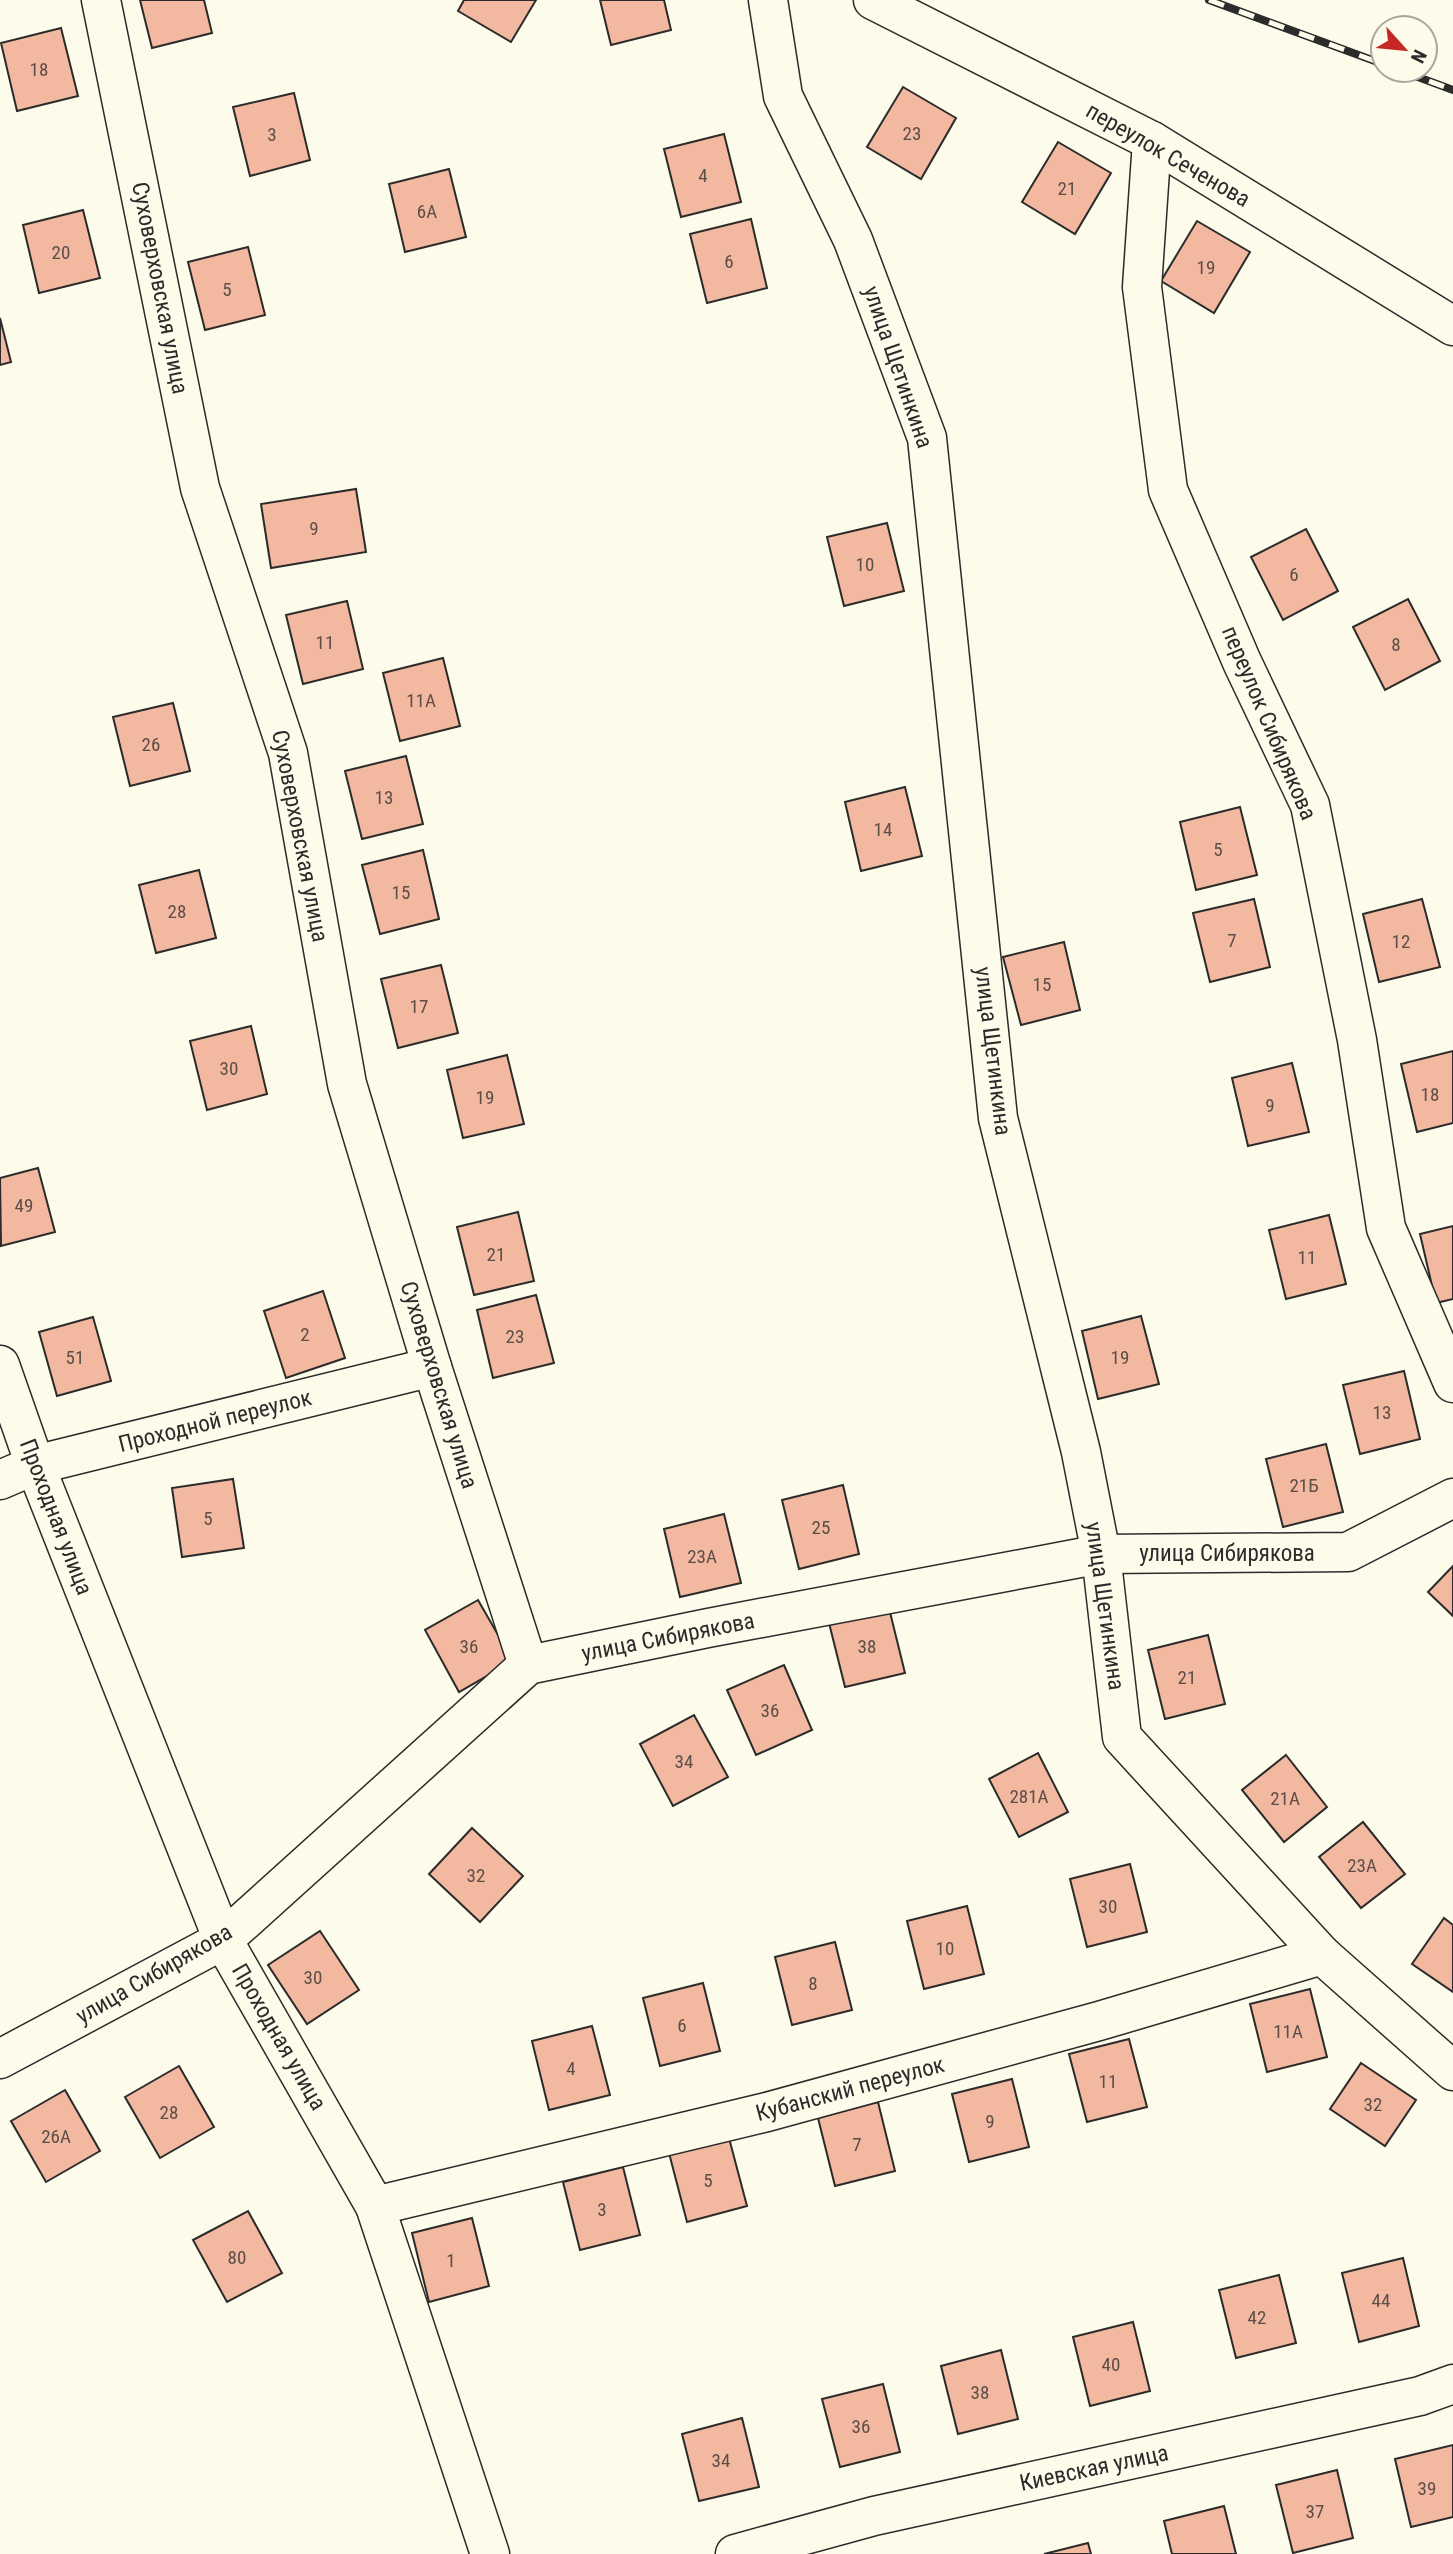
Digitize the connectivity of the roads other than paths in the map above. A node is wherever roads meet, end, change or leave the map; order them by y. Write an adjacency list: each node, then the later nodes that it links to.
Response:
1 (102, 0): 7 (street, Суховерховская улица)
2 (768, 0): 12 (street, улица Щетинкина)
3 (873, 0): 4 (street, переулок Сеченова)
4 (1152, 141): 5 (street, переулок Сеченова); 8 (street, переулок Сибирякова)
5 (1453, 326)
6 (0, 1365): 9 (street, Проходная улица)
7 (432, 1367): 9 (street, Проходной переулок); 13 (street, Суховерховская улица)
8 (1453, 1383)
9 (35, 1465): 10 (street, Проходной переулок); 14 (street, Проходная улица)
10 (0, 1479)
11 (1453, 1498): 12 (street, улица Сибирякова)
12 (1101, 1554): 13 (street, улица Сибирякова); 15 (street, улица Щетинкина)
13 (528, 1665): 14 (street, улица Сибирякова)
14 (223, 1940): 16 (street, улица Сибирякова); 18 (street, Проходная улица)
15 (1321, 1955): 17 (street, улица Щетинкина); 18 (street, Кубанский переулок)
16 (0, 2059)
17 (1453, 2071)
18 (374, 2206): 20 (street, Проходная улица)
19 (1453, 2384): 21 (street, Киевская улица)
20 (490, 2554)
21 (735, 2554)

